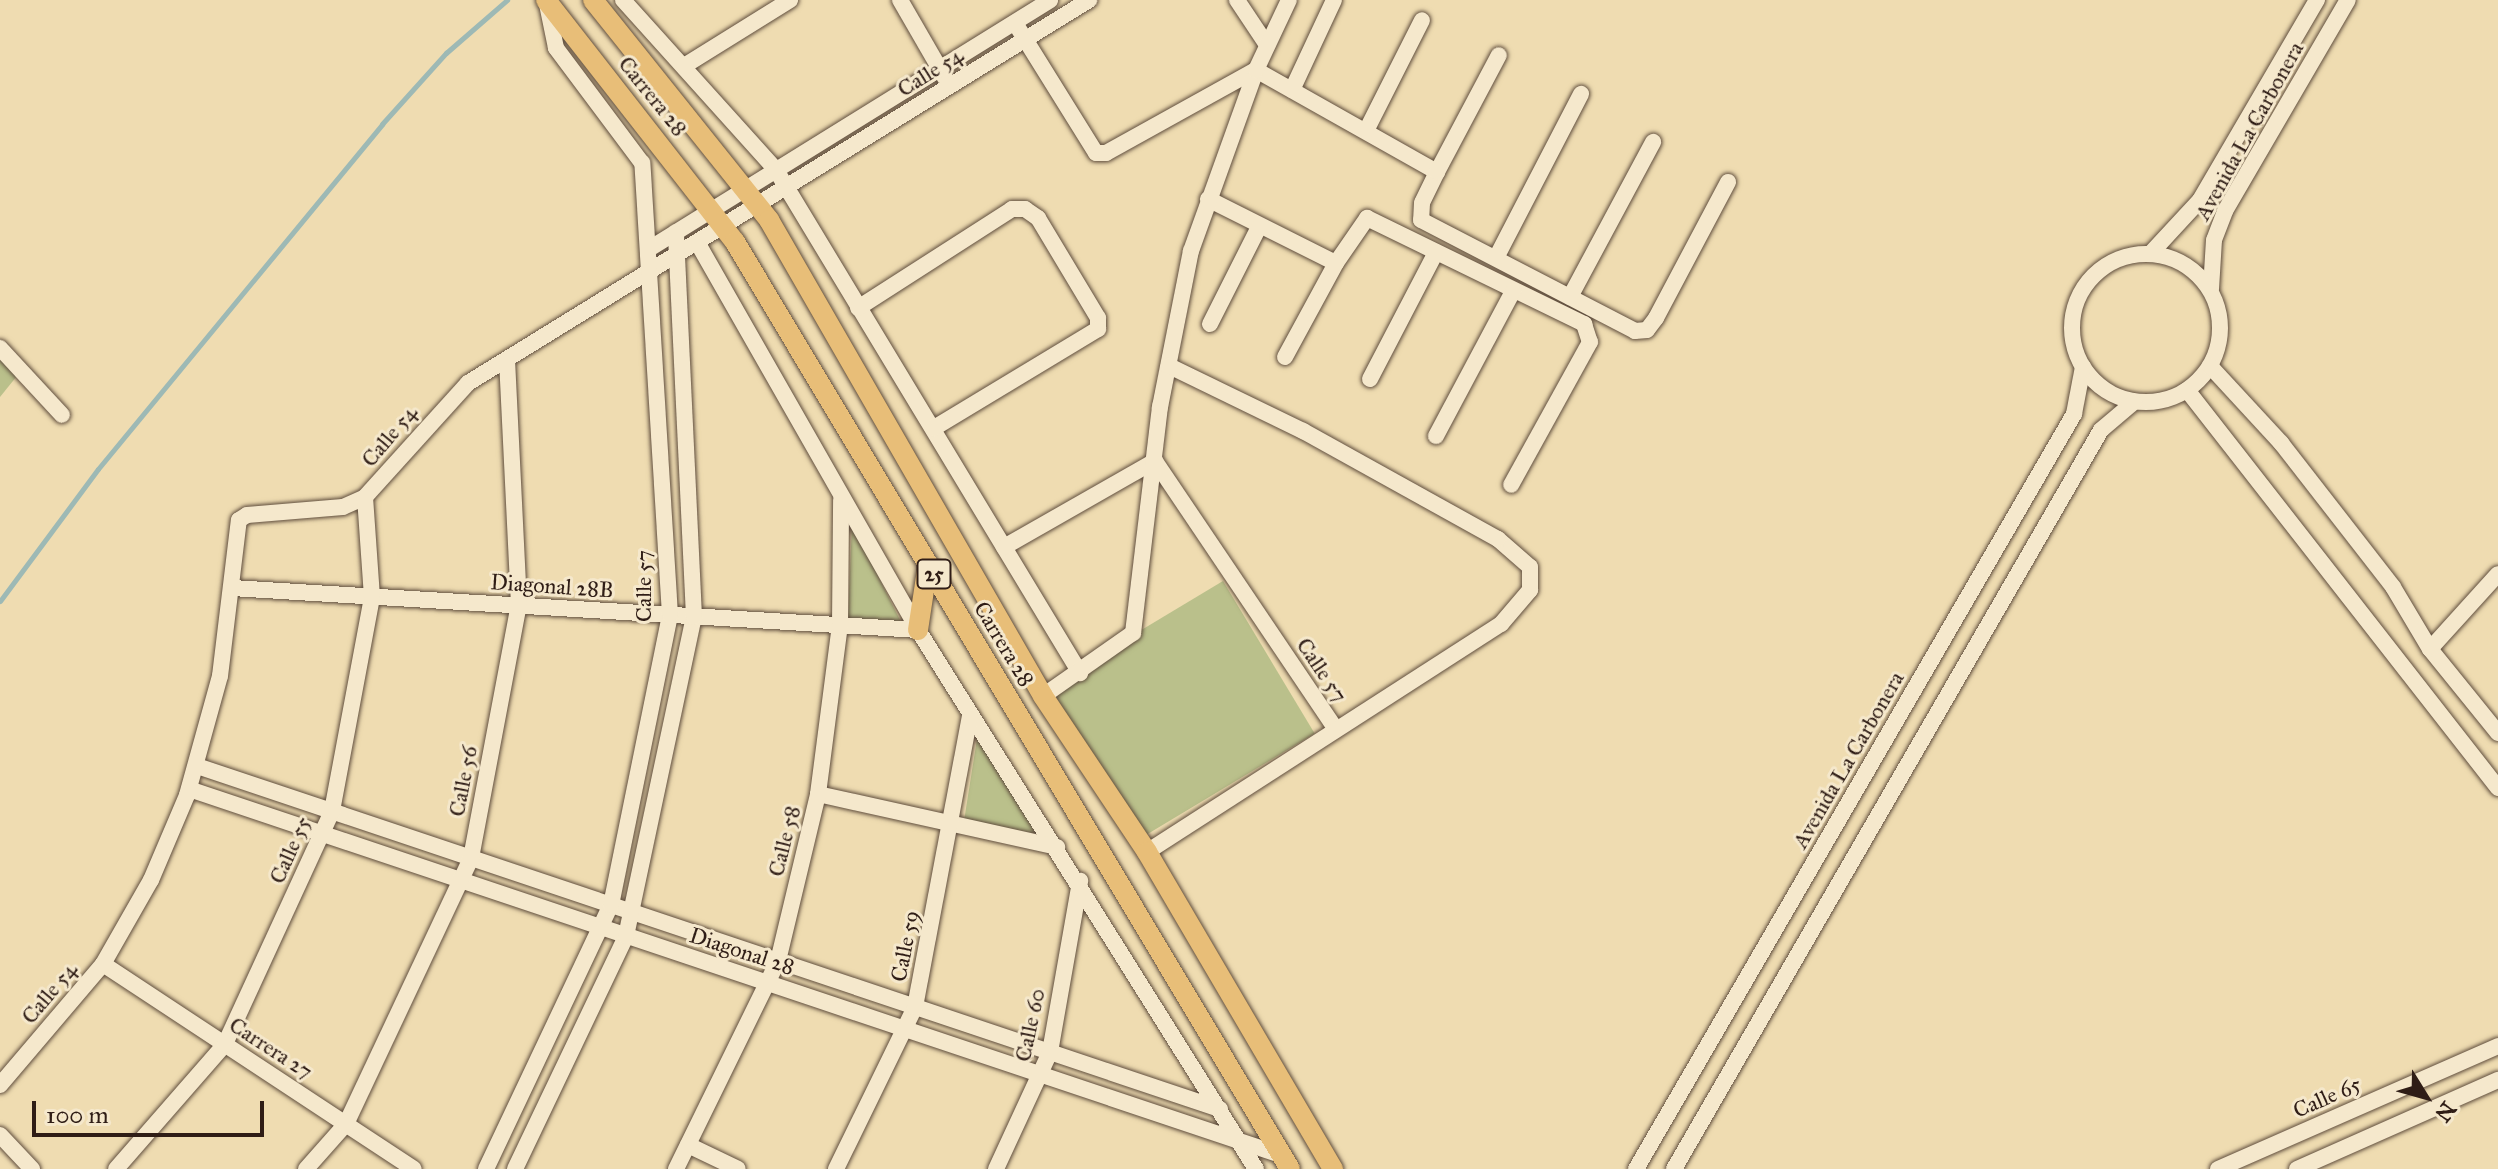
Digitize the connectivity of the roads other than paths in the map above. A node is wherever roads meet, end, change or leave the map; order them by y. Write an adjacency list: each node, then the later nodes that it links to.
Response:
1 (546, 0): 32 (main road, Carrera 28 / 25); 36 (street, Calle 57)
2 (593, 0): 30 (main road, Carrera 28 / 25)
3 (623, 0): 18 (street, Carrera 28)
4 (790, 0): 18 (street)
5 (900, 0): 19 (street)
6 (1050, 0): 14 (street, Calle 54)
7 (1089, 0): 15 (street, Calle 54)
8 (1237, 0): 16 (street)
9 (1289, 0): 16 (street)
10 (1334, 0): 22 (street)
11 (2317, 0): 38 (street, Avenida La Carbonera)
12 (2348, 0): 43 (street, Avenida La Carbonera)
13 (1422, 20): 24 (street)
14 (1015, 23): 15 (street); 19 (street, Calle 54)
15 (1024, 40): 20 (street); 21 (street, Calle 54)
16 (1267, 45): 20 (street)
17 (1499, 55): 27 (street)
18 (684, 66): 26 (street, Carrera 28)
19 (940, 70): 21 (street); 26 (street, Calle 54)
20 (1256, 70): 22 (street); 31 (street)
21 (949, 86): 29 (street, Calle 54)
22 (1292, 90): 24 (street)
23 (1581, 94): 40 (street)
24 (1366, 131): 27 (street)
25 (1653, 142): 45 (street)
26 (776, 170): 29 (street, Carrera 28); 30 (street, Calle 54)
27 (1437, 172): 40 (street)
28 (1728, 182): 45 (street)
29 (786, 186): 30 (street, Calle 54); 46 (street, Carrera 28)
30 (753, 195): 32 (street, Calle 54); 76 (main road, Carrera 28 / 25)
31 (1208, 199): 33 (street); 51 (street)
32 (718, 217): 34 (street, Calle 54); 35 (street, Calle 54); 65 (main road, Carrera 28 / 25)
33 (1259, 227): 41 (street); 47 (street)
34 (676, 232): 36 (street, Calle 54); 39 (street)
35 (697, 242): 39 (street, Calle 54); 63 (street)
36 (649, 249): 42 (street, Calle 57)
37 (1436, 252): 41 (street); 44 (street); 54 (street)
38 (2151, 253): 43 (street); 53 (street)
39 (678, 254): 42 (street, Calle 54); 71 (street)
40 (1496, 258): 45 (street)
41 (1336, 263): 49 (street)
42 (652, 271): 50 (street, Calle 54); 70 (street, Calle 57)
43 (2211, 289): 52 (street)
44 (1513, 291): 59 (street); 61 (street)
45 (1570, 297)
46 (858, 308): 58 (street, Carrera 28); 58 (street)
47 (1210, 324)
48 (0, 348): 57 (street)
49 (1285, 357)
50 (507, 360): 62 (street, Calle 54); 69 (street, Calle 56)
51 (1169, 366): 60 (street); 78 (street)
52 (2210, 366): 55 (street); 74 (street)
53 (2083, 367): 56 (street); 125 (street, Avenida La Carbonera)
54 (1370, 379)
55 (2187, 390): 56 (street); 81 (street)
56 (2134, 402): 126 (street)
57 (62, 415)
58 (934, 428): 64 (street, Carrera 28)
59 (1436, 436)
60 (1155, 461): 64 (street); 75 (street); 78 (street, Calle 57)
61 (1511, 485)
62 (365, 497): 67 (street, Calle 54); 68 (street, Calle 55)
63 (841, 499): 72 (street, Calle 58); 73 (street)
64 (1004, 547): 75 (street, Carrera 28)
65 (928, 564): 73 (main road); 112 (main road, Carrera 28 / 25)
66 (2498, 574): 74 (street)
67 (232, 588): 68 (street, Diagonal 28B); 80 (street, Calle 54)
68 (372, 597): 69 (street, Diagonal 28B); 84 (street, Calle 55)
69 (519, 605): 70 (street, Diagonal 28B); 89 (street, Calle 56)
70 (670, 615): 71 (street, Diagonal 28B); 92 (street, Calle 57)
71 (694, 617): 72 (street, Diagonal 28B); 93 (street)
72 (840, 625): 73 (street, Diagonal 28B); 83 (street, Calle 58)
73 (918, 630): 77 (street)
74 (2430, 649): 79 (street)
75 (1080, 673): 76 (street)
76 (1043, 696): 88 (main road, Carrera 28 / 25)
77 (970, 717): 85 (street, Calle 59); 87 (street)
78 (1336, 729): 88 (street)
79 (2498, 733)
80 (197, 766): 82 (street, Calle 54); 84 (street, Diagonal 28)
81 (2498, 788)
82 (189, 789): 86 (street, Diagonal 28); 97 (street, Calle 54)
83 (818, 794): 85 (street); 96 (street, Calle 58)
84 (332, 811): 86 (street, Calle 55); 89 (street, Diagonal 28)
85 (951, 824): 87 (street); 99 (street, Calle 59)
86 (323, 834): 90 (street, Diagonal 28); 101 (street, Calle 55)
87 (1057, 847): 91 (street)
88 (1147, 852): 124 (main road, Carrera 28 / 25)
89 (471, 858): 90 (street, Calle 56); 92 (street, Diagonal 28)
90 (464, 881): 94 (street, Diagonal 28); 108 (street, Calle 56)
91 (1080, 881): 103 (street, Calle 60); 107 (street)
92 (611, 905): 93 (street, Diagonal 28); 94 (street, Calle 57)
93 (634, 912): 95 (street); 96 (street, Diagonal 28)
94 (603, 928): 95 (street, Diagonal 28); 117 (street, Calle 57)
95 (626, 936): 98 (street, Diagonal 28); 118 (street)
96 (778, 961): 98 (street, Calle 58); 99 (street, Diagonal 28)
97 (103, 964): 101 (street, Carrera 27); 106 (street, Calle 54)
98 (769, 983): 100 (street, Diagonal 28); 111 (street, Calle 58)
99 (915, 1007): 100 (street, Calle 59); 103 (street, Diagonal 28)
100 (903, 1028): 104 (street, Diagonal 28); 121 (street, Calle 59)
101 (225, 1044): 108 (street, Carrera 27); 114 (street, Calle 55)
102 (2498, 1046): 127 (street, Calle 65)
103 (1050, 1052): 104 (street, Calle 60); 107 (street, Diagonal 28)
104 (1043, 1075): 110 (street, Diagonal 28); 122 (street, Calle 60)
105 (2498, 1080): 128 (street)
106 (0, 1085)
107 (1220, 1109): 110 (street)
108 (346, 1124): 115 (street, Calle 56); 116 (street, Carrera 27)
109 (0, 1135): 113 (street)
110 (1240, 1141): 112 (street, Diagonal 28); 123 (street)
111 (688, 1145): 119 (street, Calle 58); 120 (street)
112 (1286, 1162)
113 (32, 1169)
114 (116, 1169)
115 (306, 1169)
116 (414, 1169)
117 (486, 1169)
118 (515, 1169)
119 (676, 1169)
120 (738, 1169)
121 (836, 1169)
122 (996, 1169)
123 (1256, 1169)
124 (1333, 1169)
125 (1636, 1169)
126 (1674, 1169)
127 (2218, 1169)
128 (2297, 1169)

